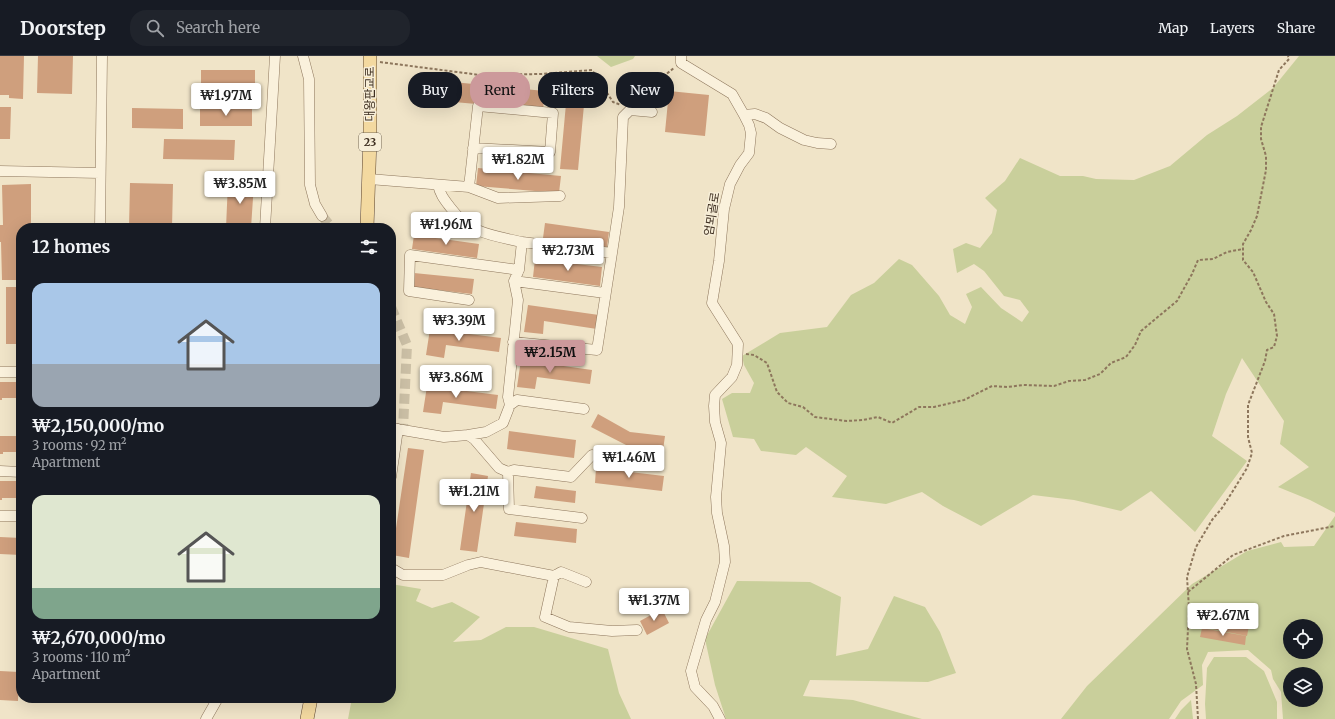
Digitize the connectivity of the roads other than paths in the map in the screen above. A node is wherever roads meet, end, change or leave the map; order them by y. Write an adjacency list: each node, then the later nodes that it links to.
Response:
1 (102, 56): 11 (street)
2 (275, 56): 18 (street)
3 (303, 56): 16 (street)
4 (370, 58): 12 (main road, 대왕판교로 / 23)
5 (681, 59): 7 (street, 엄뫼골로)
6 (652, 112): 21 (street)
7 (744, 115): 8 (street); 48 (street, 엄뫼골로)
8 (831, 144)
9 (473, 148): 9 (street); 14 (street)
10 (0, 171): 11 (street)
11 (100, 173): 17 (street)
12 (369, 179): 13 (street); 19 (main road, 대왕판교로 / 23)
13 (438, 185): 14 (street); 20 (street)
14 (469, 187): 15 (street)
15 (560, 196)
16 (322, 216)
17 (100, 223)
18 (265, 223)
19 (367, 223)
20 (522, 242): 21 (street); 22 (street)
21 (612, 253): 24 (street)
22 (519, 270): 23 (street); 25 (street)
23 (514, 282): 24 (street); 26 (street)
24 (605, 292): 26 (street)
25 (469, 300)
26 (513, 342): 29 (street)
27 (0, 372): 28 (street)
28 (16, 372)
29 (510, 405): 30 (street); 32 (street)
30 (584, 409)
31 (396, 429): 32 (street)
32 (468, 435): 36 (street)
33 (592, 455): 36 (street)
34 (0, 472): 35 (street)
35 (16, 472)
36 (508, 472): 39 (street)
37 (0, 516): 38 (street)
38 (16, 516)
39 (582, 518)
40 (396, 571): 41 (street)
41 (554, 576): 42 (street); 43 (street)
42 (586, 582)
43 (637, 630)
44 (215, 703): 46 (street)
45 (311, 703): 47 (main road)
46 (206, 719)
47 (307, 719)
48 (720, 719)

